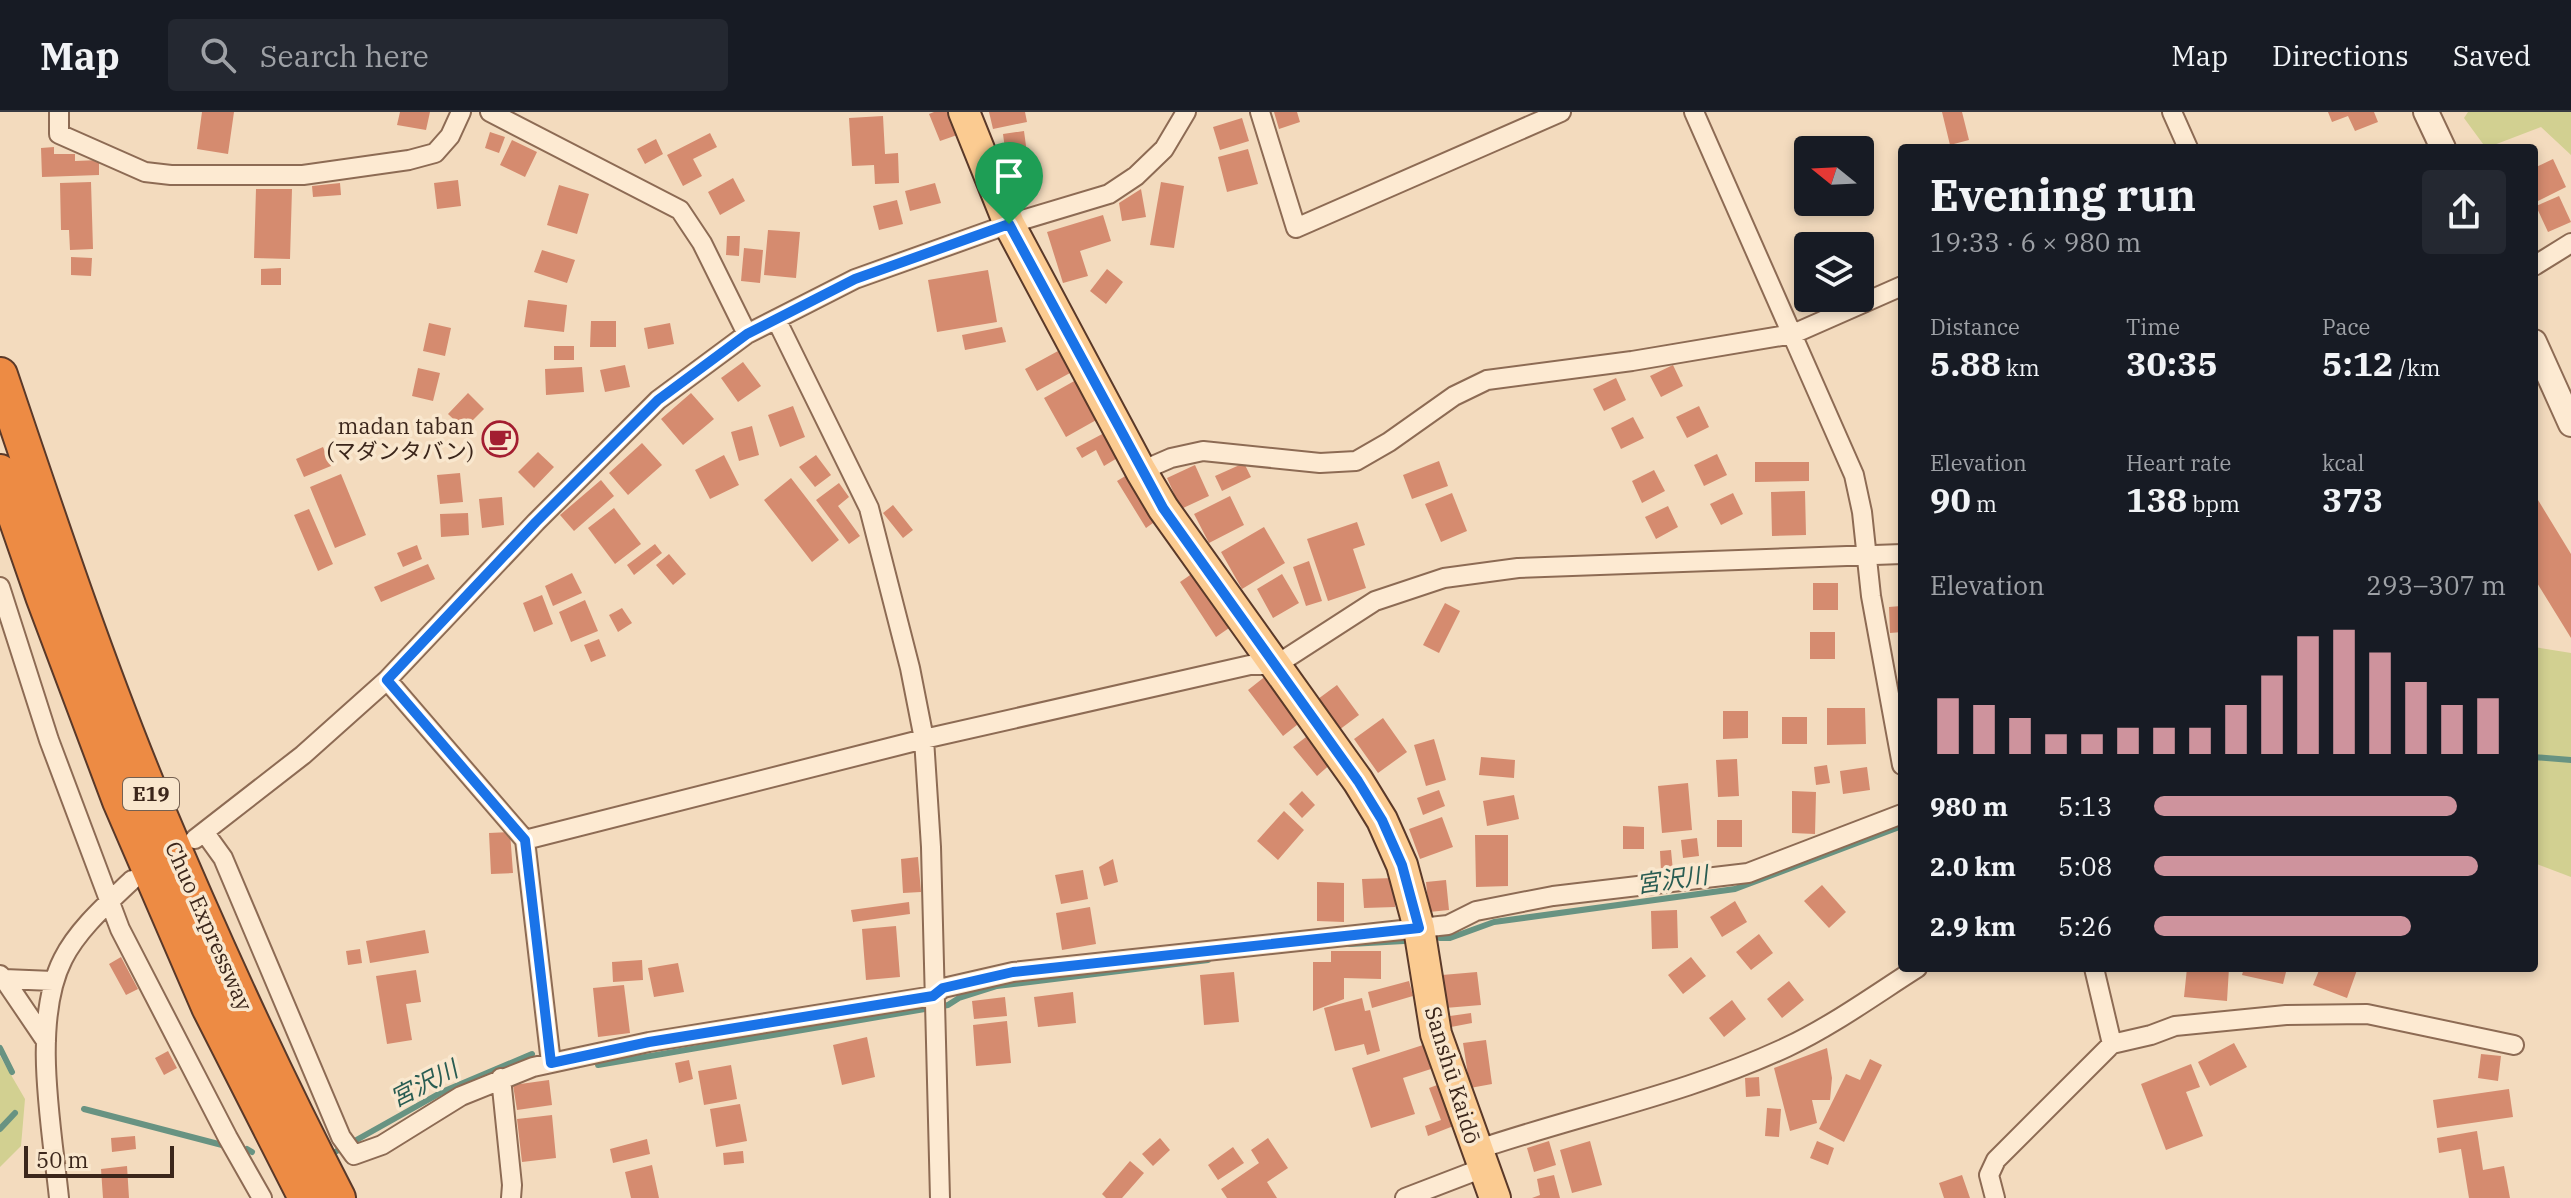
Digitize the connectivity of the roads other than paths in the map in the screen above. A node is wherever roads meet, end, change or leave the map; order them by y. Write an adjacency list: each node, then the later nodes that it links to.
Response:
1 (59, 112): 2 (street)
2 (461, 112)
3 (490, 112): 18 (street)
4 (964, 112): 13 (main road, Sanshū Kaidō)
5 (1186, 112): 13 (street)
6 (1260, 112): 7 (street)
7 (1561, 112)
8 (1694, 112): 19 (street)
9 (2172, 112): 11 (street)
10 (2426, 112): 12 (street)
11 (2186, 144)
12 (2441, 144)
13 (1009, 224): 17 (street); 23 (main road, Sanshū Kaidō)
14 (2571, 243): 15 (street)
15 (2538, 264)
16 (1898, 288): 19 (street)
17 (776, 319): 18 (street); 30 (street)
18 (747, 334): 29 (street)
19 (1793, 334): 23 (street); 26 (street)
20 (2538, 351): 22 (street)
21 (0, 375): 51 (highway, Chuo Expressway / E19)
22 (2571, 424)
23 (1141, 471): 28 (main road, Sanshū Kaidō)
24 (0, 472): 50 (highway, Chuo Expressway / E19)
25 (1898, 554): 26 (street)
26 (1866, 557): 28 (street); 31 (street)
27 (0, 587): 35 (street)
28 (1276, 665): 30 (street); 36 (main road, Sanshū Kaidō)
29 (387, 680): 33 (street); 46 (street)
30 (924, 739): 33 (street); 41 (street)
31 (1898, 743)
32 (1898, 816): 36 (street)
33 (525, 840): 45 (street)
34 (132, 880): 35 (street)
35 (110, 901): 40 (street); 49 (street)
36 (1419, 928): 41 (street); 47 (main road, Sanshū Kaidō)
37 (1910, 972): 47 (street)
38 (2095, 972): 43 (street)
39 (2, 977): 40 (street); 42 (street)
40 (53, 981): 42 (street)
41 (933, 999): 45 (street); 53 (street)
42 (46, 1041): 48 (street)
43 (2112, 1044): 44 (street); 56 (street)
44 (2514, 1045)
45 (551, 1063): 46 (street)
46 (501, 1078): 52 (street)
47 (1480, 1159): 54 (street); 55 (main road, Sanshū Kaidō)
48 (59, 1198)
49 (262, 1198)
50 (306, 1198)
51 (338, 1198)
52 (511, 1198)
53 (940, 1198)
54 (1405, 1198)
55 (1495, 1198)
56 (1995, 1198)

